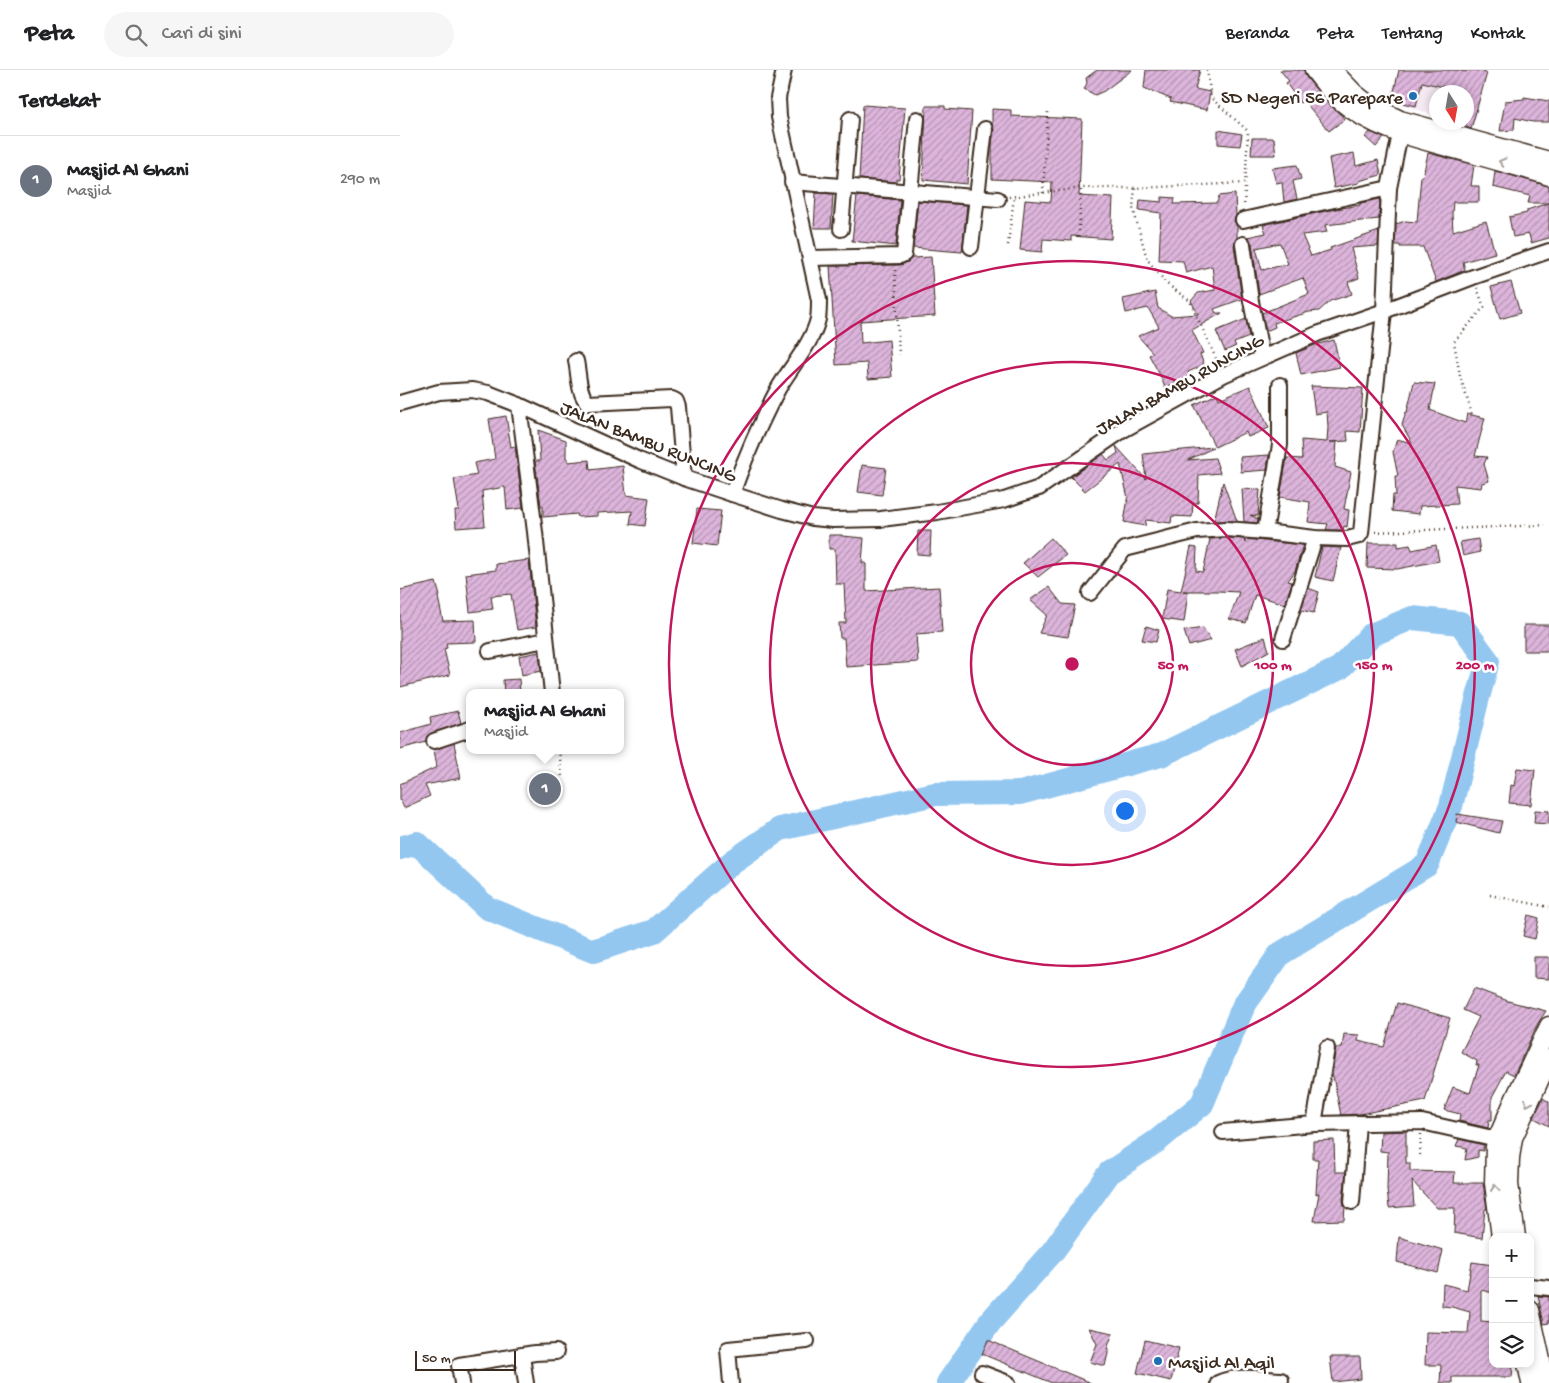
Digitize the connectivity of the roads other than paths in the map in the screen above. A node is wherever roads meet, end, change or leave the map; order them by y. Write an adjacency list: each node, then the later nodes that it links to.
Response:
1 (784, 70): 10 (street)
2 (1314, 70): 6 (main road)
3 (1332, 70): 6 (main road)
4 (850, 119): 11 (street)
5 (917, 119): 13 (street)
6 (1400, 127): 8 (main road); 9 (main road, one-way to 6); 12 (street)
7 (985, 129): 14 (street)
8 (1549, 161)
9 (1549, 176)
10 (792, 182): 11 (street); 21 (street)
11 (846, 186): 13 (street); 17 (street)
12 (1389, 188): 16 (street); 22 (street)
13 (911, 192): 14 (street); 21 (street)
14 (977, 197): 15 (street); 19 (street)
15 (998, 199)
16 (1243, 220)
17 (841, 229)
18 (1243, 244): 23 (street)
19 (971, 247)
20 (1549, 251): 22 (street, JALAN BAMBU RUNCING)
21 (810, 258): 29 (street)
22 (1384, 311): 23 (street, JALAN BAMBU RUNCING); 31 (street)
23 (1262, 357): 29 (street, JALAN BAMBU RUNCING)
24 (576, 361): 28 (street)
25 (1280, 385): 30 (street)
26 (400, 403): 27 (street, JALAN BAMBU RUNCING)
27 (519, 405): 28 (street, JALAN BAMBU RUNCING); 34 (street)
28 (684, 478): 29 (street, JALAN BAMBU RUNCING)
29 (732, 494)
30 (1265, 532): 31 (street); 32 (street)
31 (1315, 538): 33 (street)
32 (1090, 593)
33 (1283, 639)
34 (546, 640): 35 (street); 36 (street)
35 (490, 651)
36 (552, 689)
37 (466, 730): 38 (street)
38 (434, 741)
39 (1549, 1026): 45 (main road)
40 (1327, 1048): 43 (street)
41 (1549, 1059): 48 (main road, one-way to 48)
42 (1358, 1122): 43 (street); 45 (street); 46 (street)
43 (1314, 1124): 44 (street)
44 (1223, 1132)
45 (1497, 1139): 47 (main road, one-way to 45)
46 (1352, 1202)
47 (1501, 1233)
48 (1516, 1233)
49 (1534, 1286): 50 (street)
50 (1549, 1288)
51 (1533, 1323): 64 (main road)
52 (807, 1341): 60 (street)
53 (556, 1352): 54 (street)
54 (522, 1356): 58 (street); 59 (street)
55 (1528, 1368): 63 (main road)
56 (982, 1373): 61 (street)
57 (1281, 1380): 62 (street)
58 (462, 1383)
59 (526, 1383)
60 (730, 1383)
61 (1008, 1383)
62 (1218, 1383)
63 (1531, 1383)
64 (1546, 1383)

